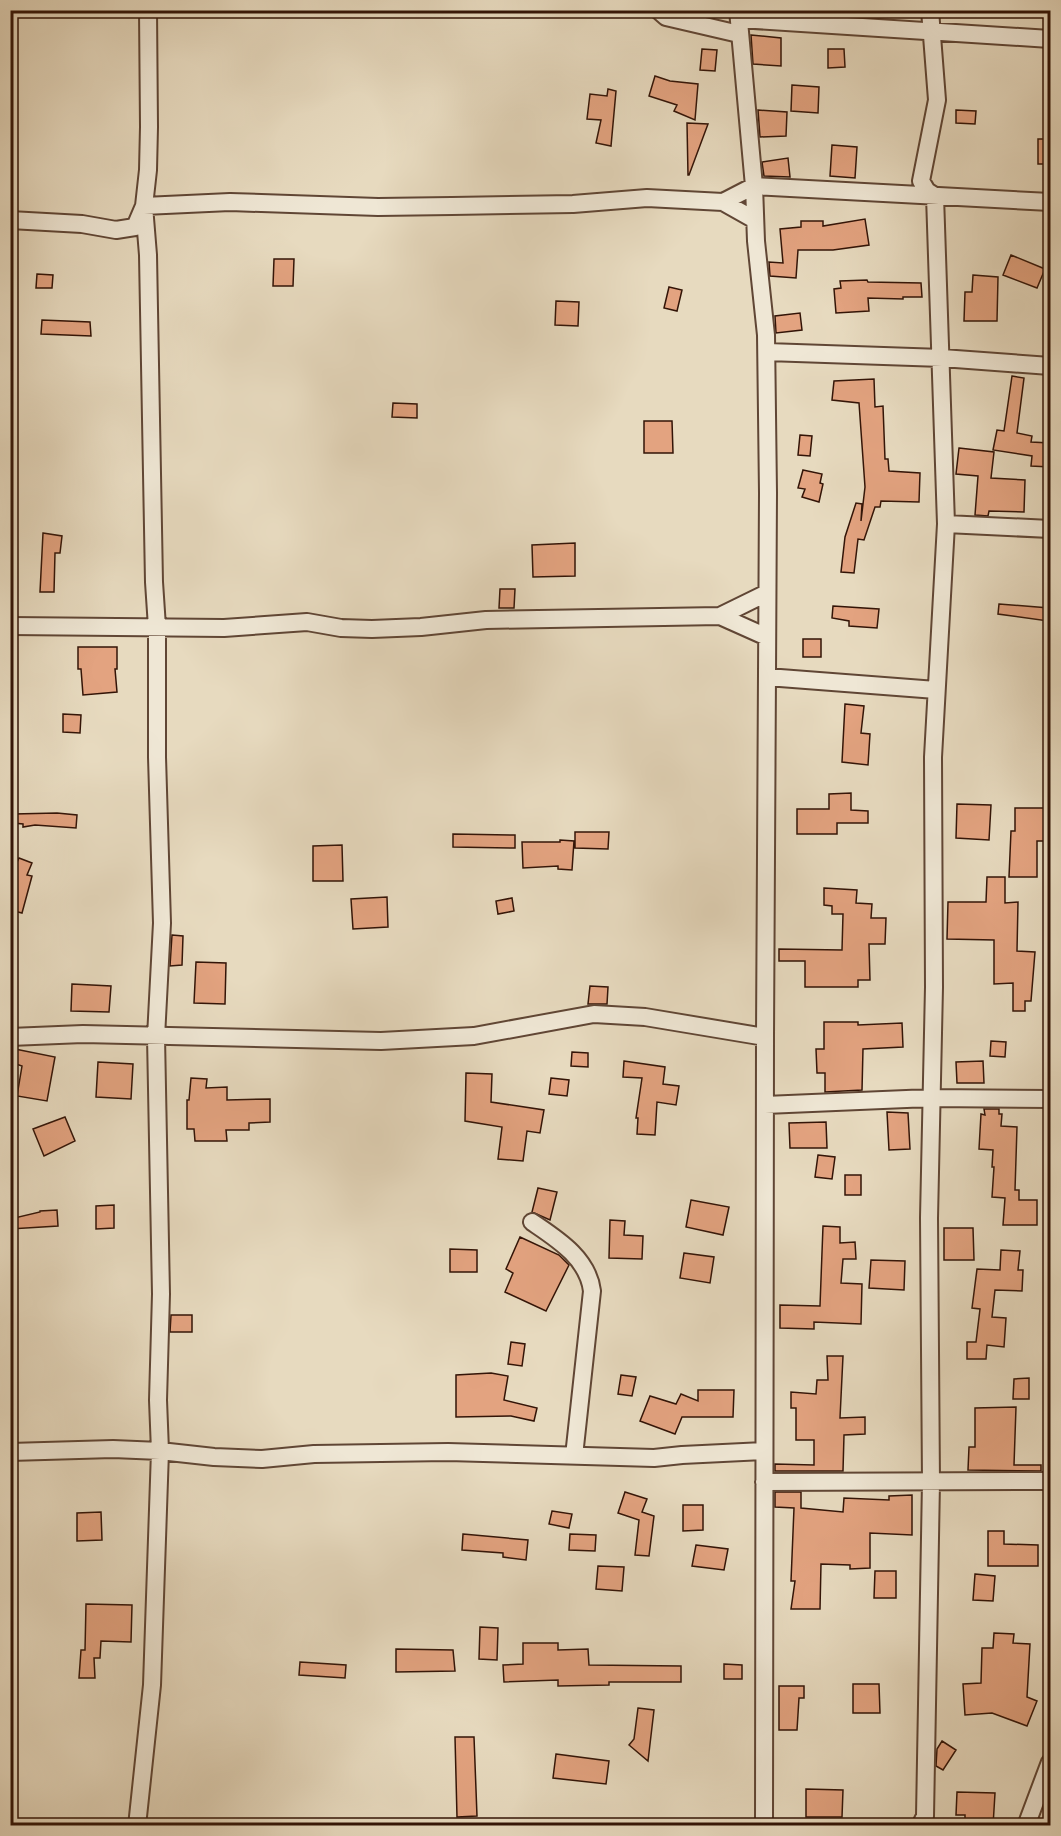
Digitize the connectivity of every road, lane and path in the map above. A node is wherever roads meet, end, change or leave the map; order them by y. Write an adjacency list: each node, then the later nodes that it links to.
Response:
1 (148, 10): 11 (street)
2 (658, 10): 4 (street)
3 (930, 10): 5 (street)
4 (739, 21): 5 (street); 7 (street)
5 (931, 32): 6 (street); 8 (street)
6 (1050, 39)
7 (754, 186): 8 (street); 9 (street); 13 (street)
8 (935, 196): 10 (street); 15 (street)
9 (723, 202): 11 (street); 13 (street)
10 (1050, 202)
11 (144, 206): 12 (street); 22 (street)
12 (10, 220)
13 (755, 220): 14 (street)
14 (767, 352): 15 (street); 19 (street)
15 (942, 358): 16 (street); 17 (street)
16 (1050, 366)
17 (946, 524): 18 (street); 25 (street)
18 (1050, 529)
19 (767, 593): 20 (street); 23 (street)
20 (720, 616): 22 (street); 23 (street)
21 (10, 626): 22 (street)
22 (158, 627): 27 (street)
23 (767, 637): 24 (street)
24 (767, 677): 25 (street); 28 (street)
25 (936, 690): 29 (street)
26 (10, 1037): 27 (street)
27 (156, 1037): 28 (street); 33 (street)
28 (765, 1037): 31 (street)
29 (930, 1098): 30 (street); 31 (street); 39 (street)
30 (1050, 1098)
31 (765, 1105): 34 (street)
32 (532, 1222): 36 (street)
33 (160, 1451): 35 (street); 36 (street); 42 (street)
34 (765, 1451): 36 (street); 38 (street)
35 (10, 1452)
36 (574, 1456)
37 (1050, 1481): 39 (street)
38 (765, 1482): 39 (street); 43 (street)
39 (931, 1482): 41 (street)
40 (1050, 1762): 44 (street)
41 (925, 1822)
42 (137, 1826)
43 (764, 1826)
44 (1026, 1826)

